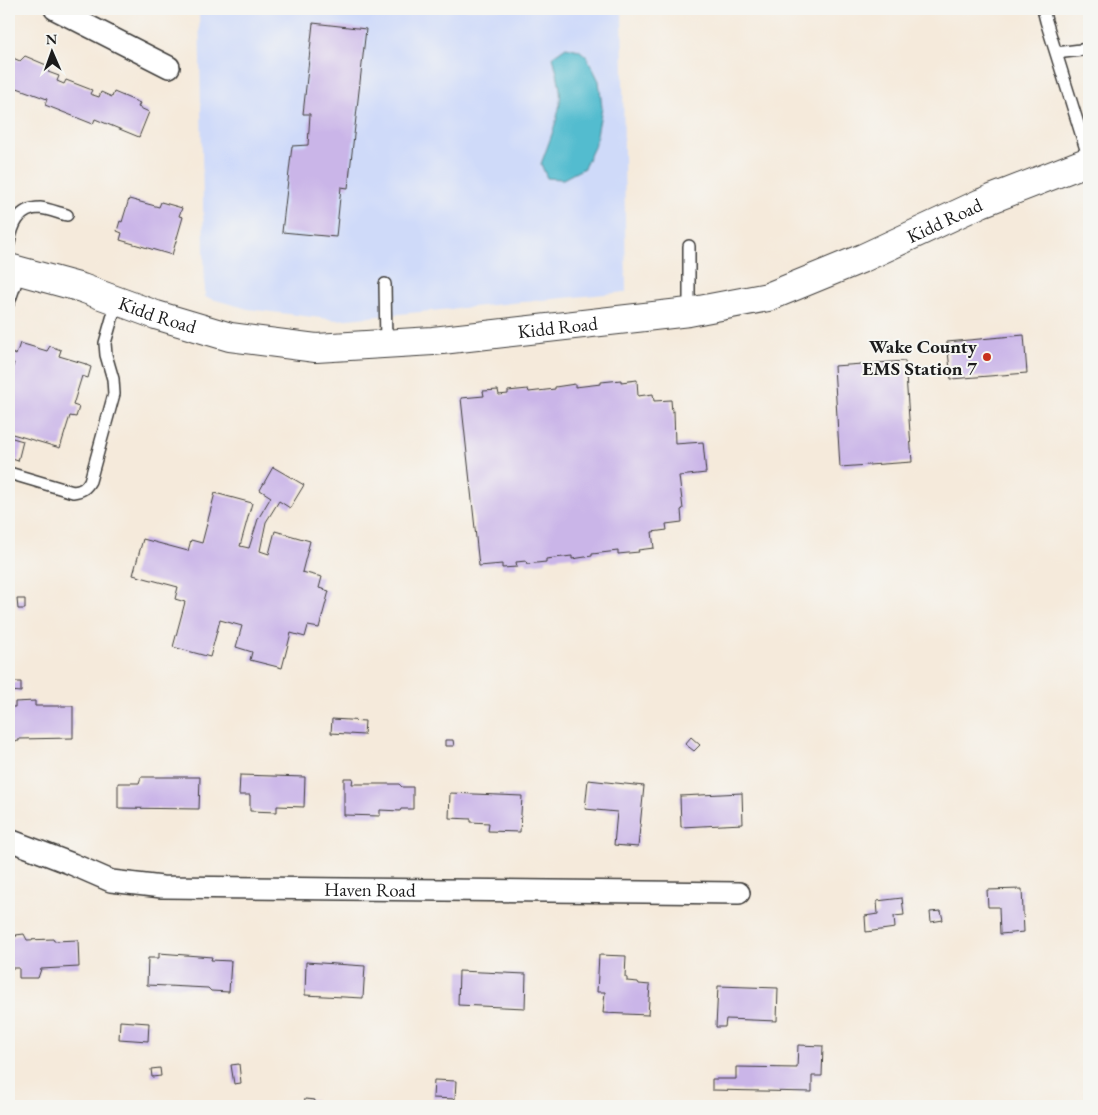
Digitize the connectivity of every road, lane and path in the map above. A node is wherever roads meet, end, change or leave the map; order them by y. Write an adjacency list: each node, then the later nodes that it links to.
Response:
1 (55, 9): 5 (street)
2 (1043, 9): 4 (lane)
3 (1089, 50): 4 (lane)
4 (1056, 53): 6 (lane)
5 (169, 67)
6 (1089, 160): 14 (street, Kidd Road)
7 (67, 215): 8 (lane)
8 (9, 243)
9 (689, 246): 14 (lane)
10 (14, 269): 12 (street, Kidd Road); 13 (lane)
11 (385, 284): 15 (lane)
12 (117, 301): 15 (street, Kidd Road); 16 (lane)
13 (9, 302)
14 (689, 312): 15 (street, Kidd Road)
15 (386, 344)
16 (9, 473)
17 (9, 841): 18 (street, Haven Road)
18 (739, 893)

